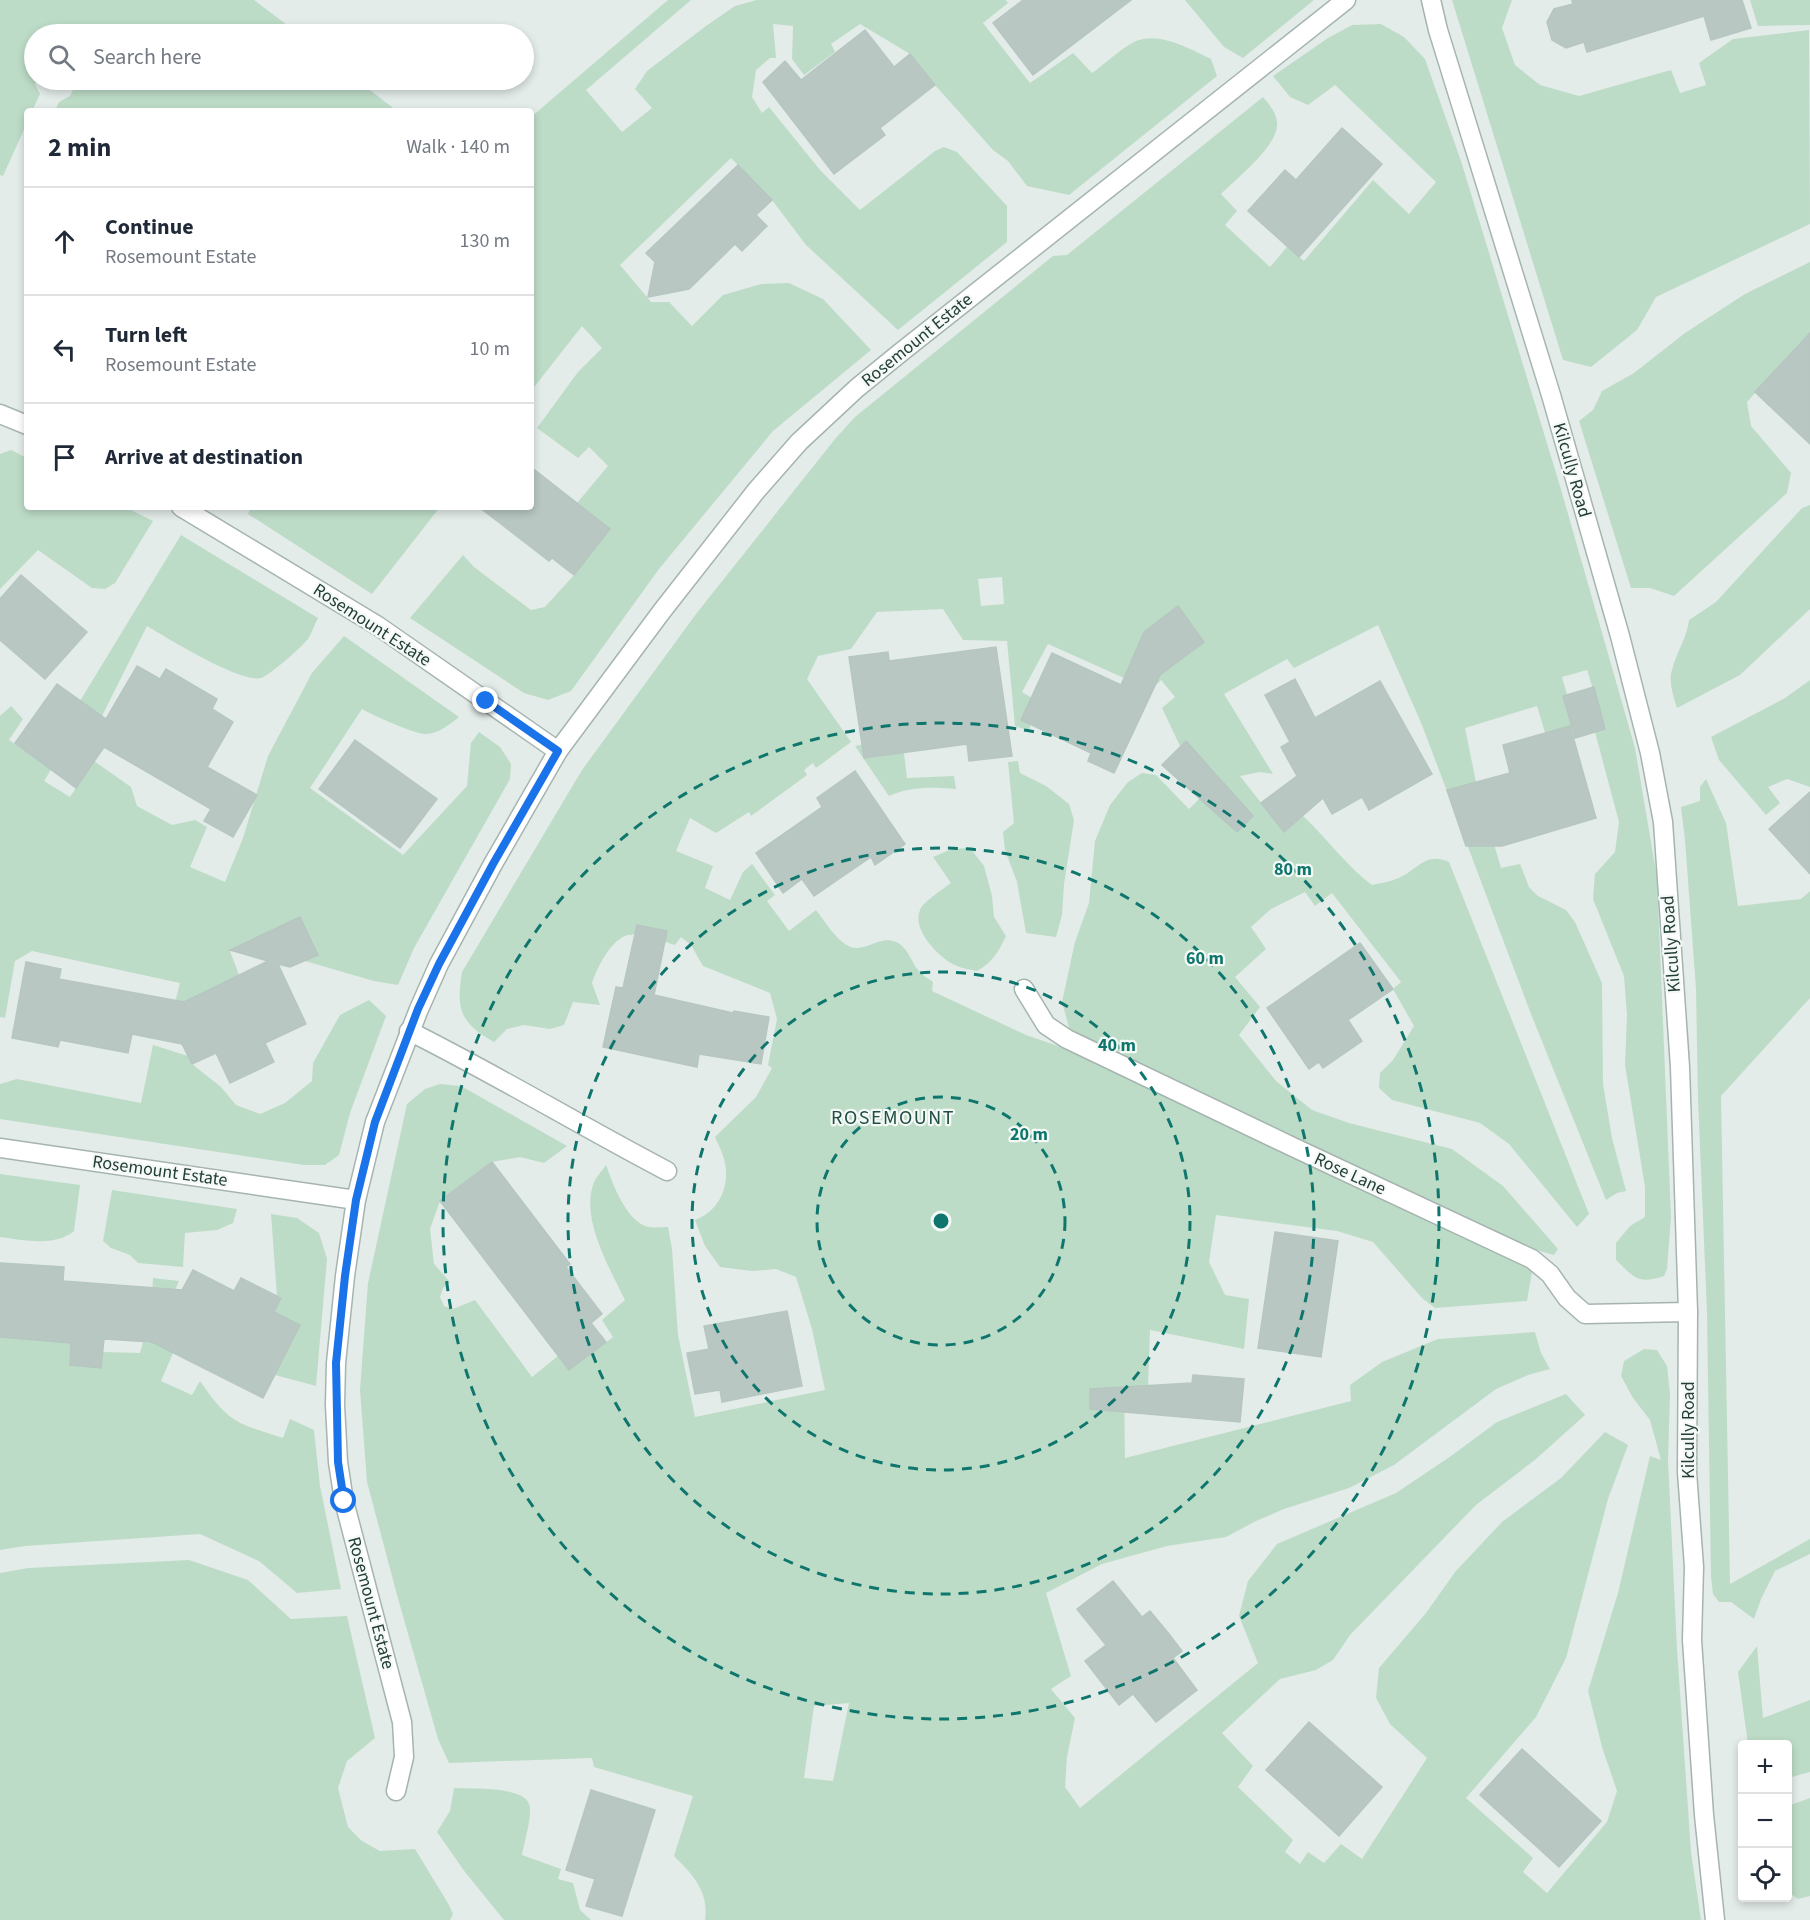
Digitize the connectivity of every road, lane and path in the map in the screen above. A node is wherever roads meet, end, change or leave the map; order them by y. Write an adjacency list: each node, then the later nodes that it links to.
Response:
1 (1346, 0): 6 (street, Rosemount Estate)
2 (1431, 0): 12 (street, Kilcully Road)
3 (0, 414): 4 (street)
4 (24, 424)
5 (186, 510): 6 (street, Rosemount Estate)
6 (558, 751): 8 (street, Rosemount Estate)
7 (1024, 989): 12 (street, Rose Lane)
8 (410, 1031): 10 (street); 11 (street, Rosemount Estate)
9 (0, 1148): 11 (street, Rosemount Estate)
10 (668, 1172)
11 (356, 1200): 13 (street, Rosemount Estate)
12 (1688, 1312): 14 (street, Kilcully Road)
13 (396, 1791)
14 (1715, 1920)

